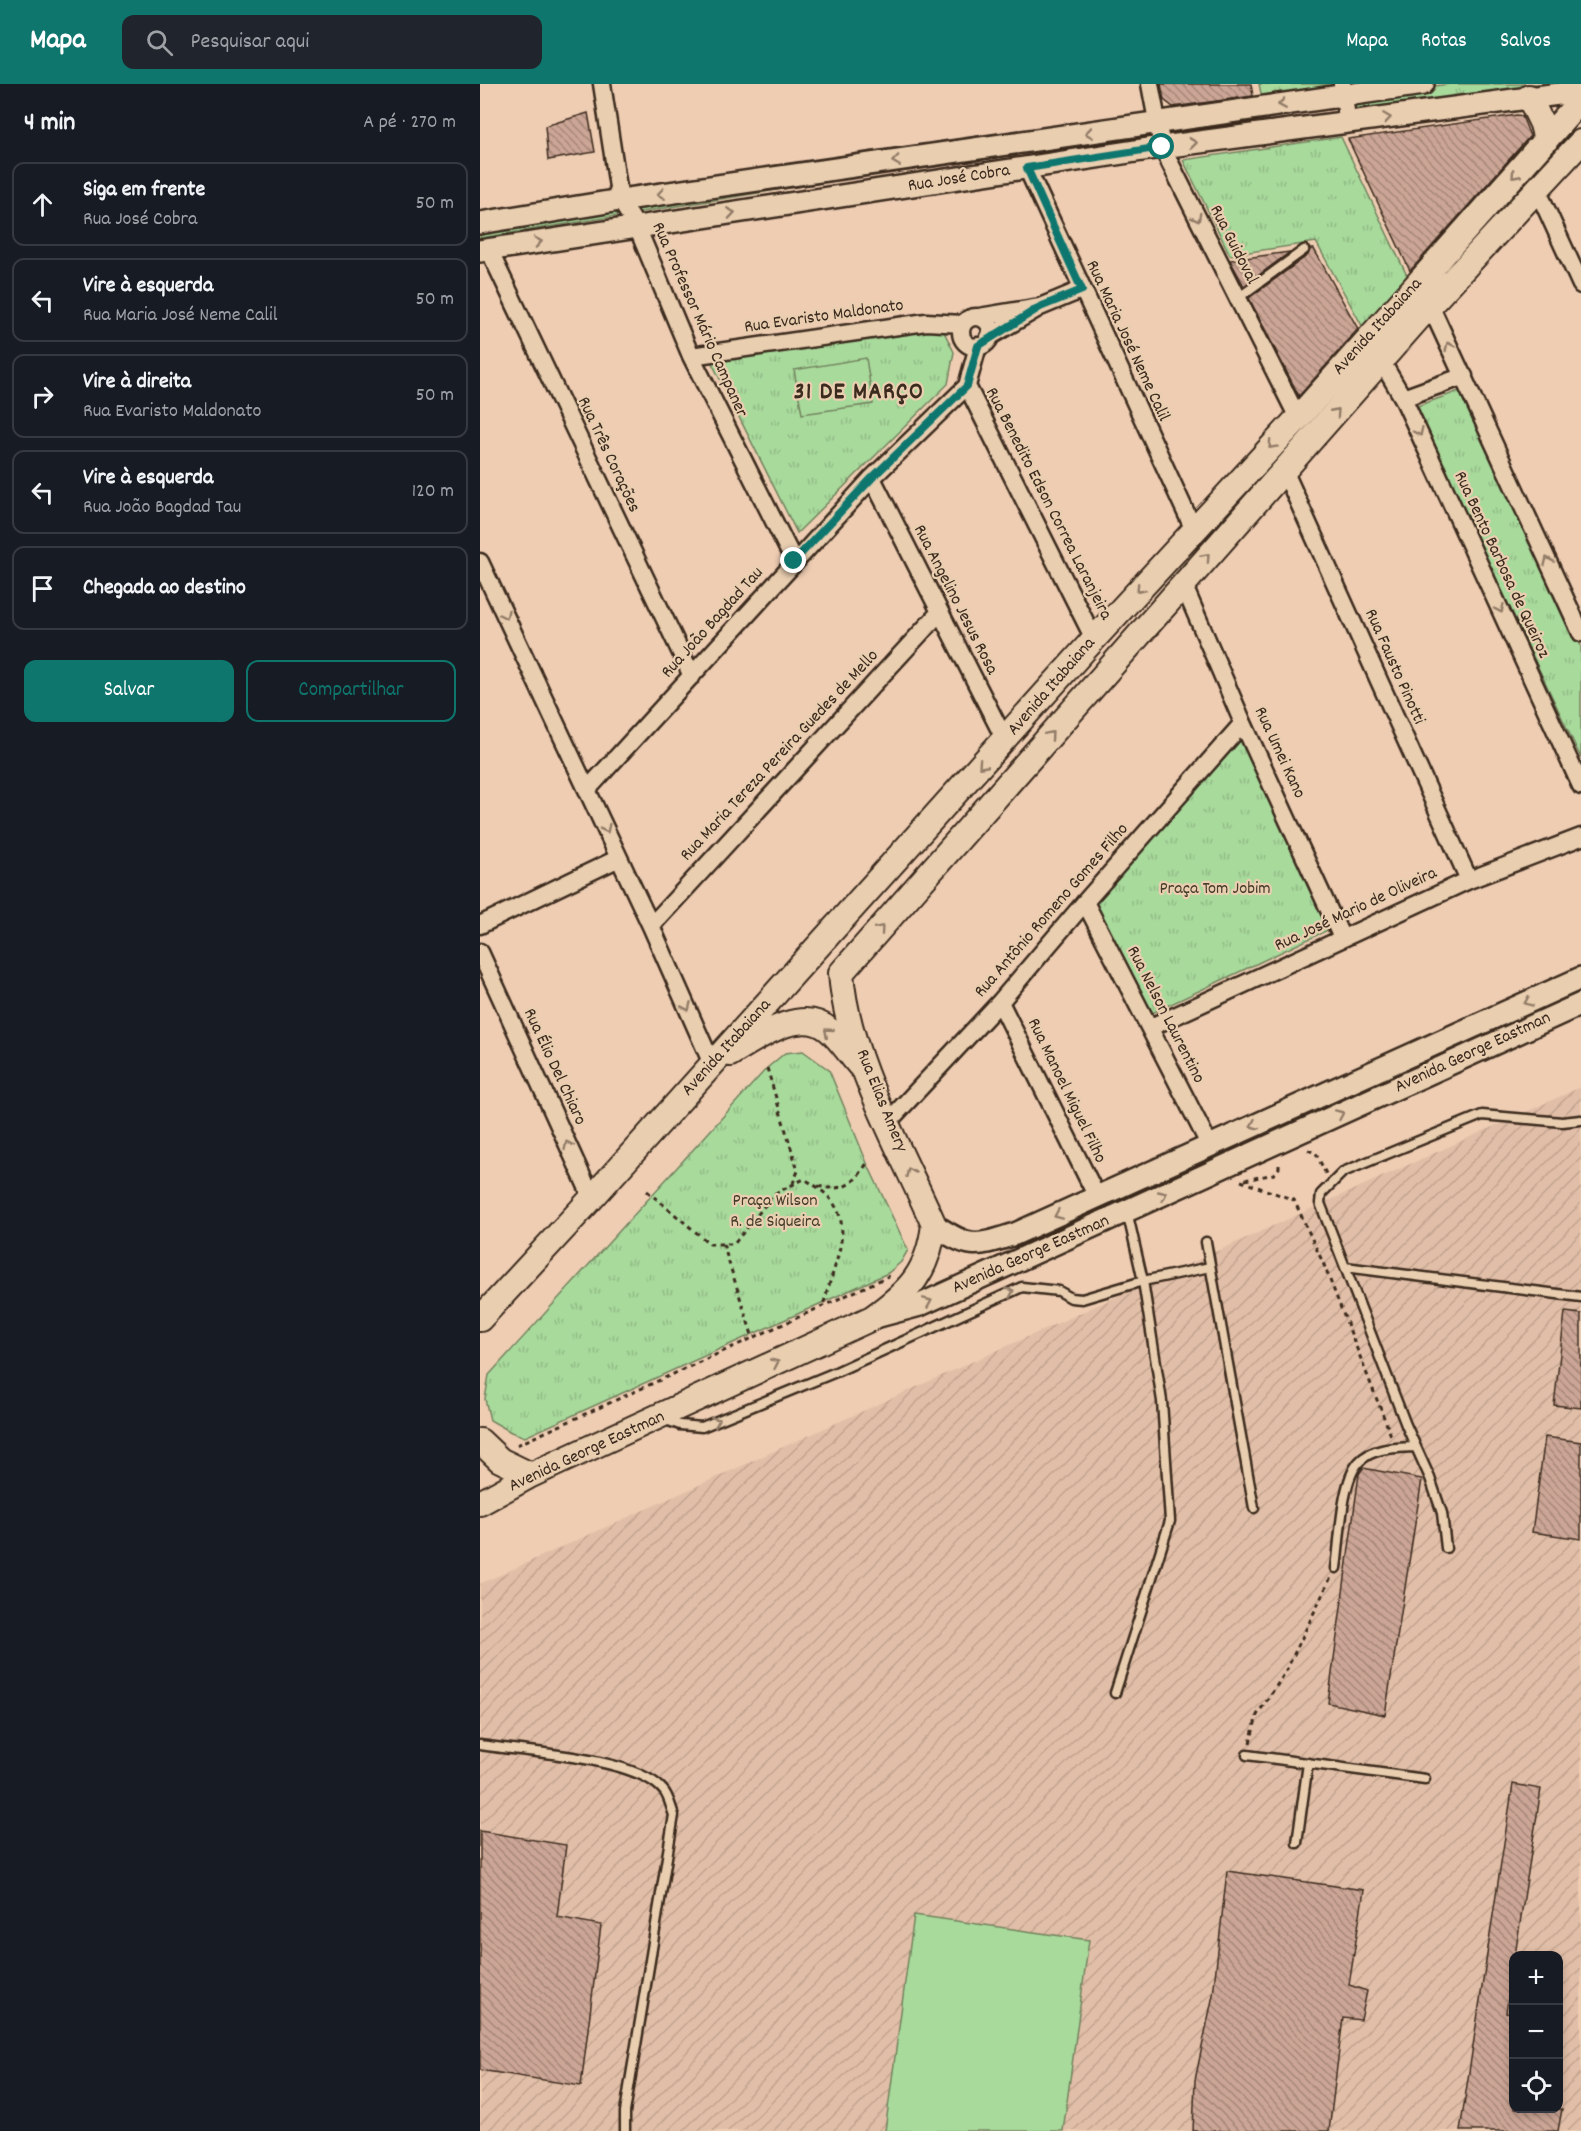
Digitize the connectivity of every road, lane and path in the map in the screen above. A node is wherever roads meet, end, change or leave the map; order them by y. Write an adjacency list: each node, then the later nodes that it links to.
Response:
1 (602, 84): 15 (street, Rua Professor Mário Campaner)
2 (1150, 84): 8 (street, Rua Guidoval)
3 (1423, 84): 4 (street, Rua José Cobra)
4 (1343, 89): 8 (street, Rua José Cobra, one-way to 8); 9 (street)
5 (1581, 91): 6 (street, Rua José Cobra)
6 (1529, 97): 9 (street, Rua José Cobra, one-way to 6); 10 (main road)
7 (1581, 100): 10 (main road, Avenida Itabaiana)
8 (1158, 123): 12 (street, Rua Guidoval); 15 (street, Rua José Cobra, one-way to 15)
9 (1348, 124): 12 (street, Rua José Cobra, one-way to 9)
10 (1546, 140): 32 (main road, Avenida Itabaiana, one-way to 32)
11 (1581, 142): 14 (main road, Avenida Itabaiana)
12 (1162, 147): 13 (street, Rua José Cobra); 22 (street, Rua Guidoval, one-way to 22)
13 (1027, 168): 17 (street, Rua José Cobra, one-way to 13); 21 (street, Rua Maria José Neme Calil)
14 (1538, 191): 20 (street); 23 (main road, Avenida Itabaiana)
15 (620, 200): 16 (street, Rua José Cobra); 17 (street, Rua Professor Mário Campaner)
16 (480, 223)
17 (637, 228): 18 (street, Rua José Cobra, one-way to 17); 27 (street, Rua Professor Mário Campaner)
18 (485, 250): 42 (street, Rua Três Corações)
19 (1304, 250): 22 (lane)
20 (1581, 285)
21 (1082, 290): 24 (street, Rua Evaristo Maldonato); 35 (street, Rua Maria José Neme Calil)
22 (1238, 298): 32 (street, Rua Guidoval)
23 (1430, 305): 28 (main road, Avenida Itabaiana); 29 (street, one-way to 23)
24 (1040, 307): 25 (street, Rua Evaristo Maldonato); 26 (street, Rua Evaristo Maldonato)
25 (971, 321): 26 (street); 26 (street); 27 (street, Rua Evaristo Maldonato)
26 (984, 341): 30 (street)
27 (691, 356): 36 (street, Rua Professor Mário Campaner)
28 (1382, 362): 31 (street, Rua Bento Barbosa de Queiroz); 33 (main road, Avenida Itabaiana, one-way to 28)
29 (1464, 376): 31 (street); 40 (street, one-way to 29)
30 (967, 386): 34 (street, Rua João Bagdad Tau); 41 (street, Rua Benedito Edson Correa Laranjeira)
31 (1403, 398): 45 (street, Rua Bento Barbosa de Queiroz, one-way to 45)
32 (1298, 418): 35 (main road, Avenida Itabaiana, one-way to 35)
33 (1284, 470): 38 (main road, Avenida Itabaiana, one-way to 33); 49 (street, Rua Fausto Pinotti)
34 (872, 478): 36 (street, Rua João Bagdad Tau); 39 (street, Rua Angelino Jesus Rosa)
35 (1194, 530): 41 (main road, Avenida Itabaiana, one-way to 41)
36 (794, 561): 42 (street, Rua João Bagdad Tau)
37 (480, 562): 46 (street, one-way to 46)
38 (1183, 584): 43 (street, Rua Umei Kano); 55 (main road, Avenida Itabaiana, one-way to 38)
39 (939, 613): 44 (street, Rua Angelino Jesus Rosa); 52 (street, Rua Maria Tereza Pereira Guedes de Mello)
40 (1581, 633)
41 (1094, 639): 44 (main road, Avenida Itabaiana)
42 (692, 676): 46 (street, Rua João Bagdad Tau)
43 (1243, 723): 50 (street, Rua Antônio Romeno Gomes Filho); 53 (street, Rua Umei Kano)
44 (1005, 740): 60 (main road, Avenida Itabaiana, one-way to 60)
45 (1581, 786)
46 (586, 790): 48 (street, one-way to 48)
47 (1581, 837): 49 (street, Rua José Mario de Oliveira)
48 (619, 858): 51 (street); 52 (street)
49 (1469, 880): 53 (street, Rua José Mario de Oliveira)
50 (1085, 902): 57 (street, Rua Antônio Romeno Gomes Filho); 59 (street, Rua Nelson Laurentino)
51 (480, 925)
52 (651, 926): 60 (street, one-way to 60)
53 (1342, 938): 59 (street, Rua José Mario de Oliveira)
54 (480, 952): 78 (street, Rua Élio Del Chiaro, one-way to 54)
55 (841, 973): 62 (main road, Rua Elias Amery)
56 (1581, 978): 65 (street, Avenida George Eastman, one-way to 65)
57 (1000, 1002): 64 (street, Rua Antônio Romeno Gomes Filho); 77 (street, Rua Manoel Miguel Filho)
58 (1581, 1004): 79 (street, Avenida George Eastman, one-way to 58)
59 (1151, 1027): 65 (street, Rua Nelson Laurentino)
60 (712, 1064): 62 (main road, one-way to 60); 78 (main road, Avenida Itabaiana)
61 (767, 1068): 72 (path)
62 (867, 1075): 64 (main road, Rua Elias Amery)
63 (1581, 1120): 74 (lane)
64 (888, 1122): 80 (main road, Rua Elias Amery, one-way to 64)
65 (1210, 1146): 77 (street, Avenida George Eastman)
66 (1302, 1148): 74 (path)
67 (1286, 1155): 68 (path)
68 (1278, 1158): 69 (path); 71 (path)
69 (1271, 1162)
70 (867, 1163): 75 (path)
71 (1244, 1180): 73 (path); 96 (path)
72 (793, 1183): 75 (path); 82 (path)
73 (1235, 1183)
74 (1331, 1184): 84 (lane)
75 (816, 1186): 89 (path)
76 (647, 1191): 82 (path)
77 (1096, 1197): 80 (street, Avenida George Eastman, one-way to 80)
78 (592, 1198): 88 (main road, Avenida Itabaiana)
79 (1128, 1211): 86 (lane); 90 (street, Avenida George Eastman, one-way to 79)
80 (934, 1225): 90 (main road)
81 (1206, 1242): 83 (lane)
82 (723, 1244): 91 (path)
83 (1210, 1267): 86 (lane); 99 (lane)
84 (1345, 1267): 87 (lane); 95 (lane)
85 (894, 1274): 89 (path)
86 (1143, 1281): 92 (lane, one-way to 86); 102 (lane)
87 (1579, 1294)
88 (484, 1306)
89 (823, 1306): 91 (path)
90 (872, 1318): 92 (main road, Avenida George Eastman, one-way to 90)
91 (753, 1338): 94 (path)
92 (659, 1418): 97 (main road, Avenida George Eastman)
93 (480, 1441): 97 (main road)
94 (517, 1444)
95 (1416, 1447): 96 (lane); 100 (lane)
96 (1396, 1448): 101 (lane)
97 (531, 1475): 98 (main road, Avenida George Eastman)
98 (480, 1503)
99 (1254, 1508)
100 (1446, 1548)
101 (1336, 1568): 104 (path)
102 (1115, 1693)
103 (480, 1745): 108 (lane)
104 (1247, 1755): 105 (lane)
105 (1308, 1763): 106 (lane); 107 (lane)
106 (1425, 1779)
107 (1297, 1843)
108 (626, 2131)

